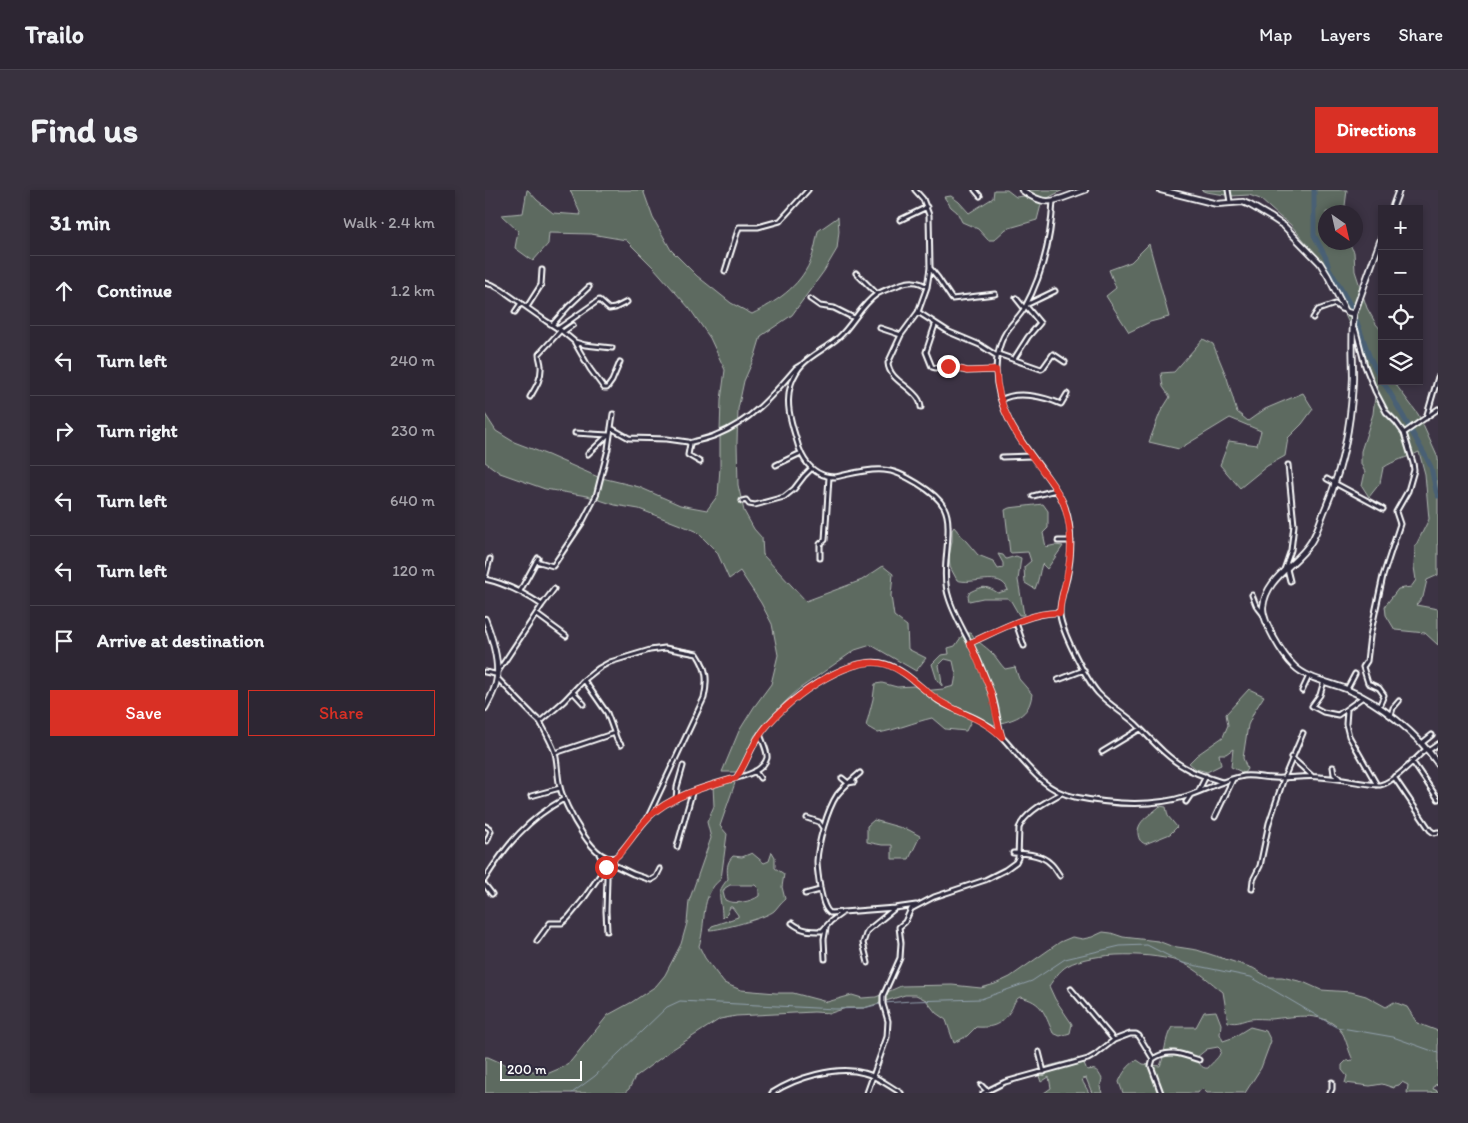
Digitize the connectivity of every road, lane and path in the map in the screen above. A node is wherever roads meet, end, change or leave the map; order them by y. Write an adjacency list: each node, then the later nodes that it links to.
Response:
1 (808, 190): 18 (street)
2 (915, 190): 13 (street)
3 (975, 190): 9 (street)
4 (1022, 190): 10 (main road)
5 (1085, 190): 10 (main road)
6 (1161, 190): 11 (main road)
7 (1228, 190): 11 (street)
8 (1399, 190): 12 (main road)
9 (980, 196)
10 (1053, 201): 31 (street)
11 (1230, 202): 32 (main road)
12 (1393, 205)
13 (927, 207): 14 (street); 16 (street)
14 (900, 220)
15 (1378, 247): 35 (main road)
16 (929, 268): 21 (street); 25 (street)
17 (542, 270): 30 (street)
18 (725, 271)
19 (856, 273): 24 (street)
20 (485, 283): 29 (street)
21 (927, 284): 24 (street); 34 (street)
22 (589, 287): 39 (street)
23 (1055, 291): 31 (street)
24 (877, 294): 36 (street)
25 (995, 294)
26 (1016, 298): 31 (street)
27 (810, 299): 36 (street)
28 (627, 302): 43 (street)
29 (521, 303): 30 (street); 33 (street)
30 (527, 307): 39 (street)
31 (1025, 307): 47 (street); 48 (street)
32 (1345, 310): 35 (main road); 37 (street)
33 (515, 312)
34 (918, 312): 38 (street); 44 (street)
35 (1353, 314): 42 (main road)
36 (854, 318): 51 (street)
37 (1313, 318)
38 (935, 324): 47 (street); 52 (street)
39 (552, 325): 43 (street)
40 (573, 325): 43 (street)
41 (880, 328): 44 (street)
42 (1352, 328): 63 (street); 75 (main road)
43 (561, 330): 45 (street); 55 (street)
44 (901, 335): 57 (street)
45 (575, 342): 46 (street); 49 (street)
46 (612, 348)
47 (997, 355): 48 (street); 52 (street)
48 (1015, 359): 50 (street)
49 (620, 362)
50 (1065, 362)
51 (801, 365): 64 (street); 65 (street)
52 (996, 370): 56 (street)
53 (1438, 377): 60 (street)
54 (1067, 394): 56 (street)
55 (530, 397)
56 (1001, 400): 67 (street)
57 (921, 407)
58 (1438, 410): 60 (street)
59 (613, 414): 61 (street)
60 (1426, 418): 63 (street)
61 (610, 432): 62 (street); 64 (street); 66 (street); 88 (street)
62 (575, 433)
63 (1404, 433): 114 (street)
64 (689, 443): 69 (street)
65 (801, 453): 71 (street); 72 (street)
66 (588, 454)
67 (1031, 456): 68 (street); 76 (street)
68 (1003, 458)
69 (699, 462)
70 (1288, 464): 84 (street)
71 (776, 465)
72 (811, 468): 73 (street); 78 (street)
73 (829, 477): 82 (street); 97 (street)
74 (1327, 478): 75 (street)
75 (1335, 483): 79 (street); 84 (main road)
76 (1056, 490): 77 (street); 81 (street)
77 (1033, 496)
78 (743, 501)
79 (1383, 509)
80 (1057, 541): 81 (street)
81 (1071, 541): 91 (street)
82 (820, 558)
83 (490, 559): 85 (street)
84 (1285, 571): 86 (street); 93 (main road)
85 (485, 578): 88 (street)
86 (1290, 581)
87 (554, 589): 90 (street)
88 (520, 590): 90 (street)
89 (1253, 595): 93 (street)
90 (542, 605): 92 (street)
91 (1060, 613): 95 (street); 99 (street)
92 (537, 614): 96 (street); 102 (street)
93 (1263, 615): 103 (main road)
94 (485, 621): 102 (main road)
95 (1016, 623): 97 (street); 98 (street)
96 (566, 636)
97 (970, 643): 123 (street)
98 (1024, 646)
99 (1084, 670): 105 (street); 118 (street)
100 (485, 672): 102 (street)
101 (1355, 674): 107 (street)
102 (497, 675): 113 (main road); 117 (street)
103 (1309, 675): 106 (main road); 108 (street)
104 (584, 680): 109 (street); 119 (street); 161 (street)
105 (1058, 680)
106 (1324, 681): 107 (main road); 115 (street)
107 (1347, 689): 110 (main road)
108 (1302, 691)
109 (573, 692): 112 (street); 117 (street)
110 (1363, 698): 114 (main road); 115 (street)
111 (1399, 701): 116 (street)
112 (584, 704)
113 (485, 708)
114 (1379, 708): 116 (main road)
115 (1347, 709): 149 (street)
116 (1390, 716): 124 (main road)
117 (540, 722): 128 (street)
118 (1140, 729): 129 (street); 137 (street)
119 (615, 733): 126 (street); 128 (street)
120 (1303, 733): 130 (street)
121 (760, 734): 123 (street); 135 (street); 140 (street)
122 (1432, 735): 124 (street)
123 (1002, 737): 153 (street)
124 (1422, 743): 127 (main road)
125 (1438, 744): 127 (street)
126 (621, 745)
127 (1427, 750): 131 (street); 132 (main road)
128 (555, 752): 150 (street)
129 (1102, 752)
130 (1291, 757): 138 (street); 144 (street)
131 (1412, 761): 139 (street); 158 (street)
132 (1438, 764)
133 (683, 766): 157 (street)
134 (1333, 767): 145 (street)
135 (755, 771): 140 (street); 141 (street)
136 (860, 773): 147 (street)
137 (1206, 776): 148 (street); 151 (street)
138 (1313, 776): 144 (street); 145 (street)
139 (1394, 777): 149 (street); 165 (street)
140 (736, 778): 152 (street)
141 (760, 778)
142 (842, 778): 147 (street)
143 (1233, 778): 144 (street); 148 (street); 160 (street)
144 (1284, 778): 178 (street)
145 (1342, 779): 149 (street)
146 (854, 782): 147 (street)
147 (849, 783): 164 (street)
148 (1223, 783): 151 (street)
149 (1377, 785)
150 (560, 788): 155 (street); 156 (street)
151 (1199, 791): 154 (street)
152 (692, 792): 157 (street); 167 (street)
153 (1060, 793): 154 (street); 168 (street)
154 (1190, 795): 159 (street)
155 (531, 796)
156 (564, 799): 169 (street); 176 (street)
157 (676, 799): 161 (street)
158 (1438, 799)
159 (1186, 802)
160 (1215, 817)
161 (648, 818): 171 (street)
162 (807, 818): 164 (street)
163 (485, 826): 166 (street)
164 (823, 828): 179 (street)
165 (1438, 832)
166 (487, 841)
167 (677, 847)
168 (1019, 853): 170 (street); 175 (street); 182 (street)
169 (599, 854): 171 (street); 173 (street)
170 (1013, 854)
171 (615, 858): 172 (street)
172 (610, 863): 173 (street); 174 (street)
173 (606, 867): 187 (street); 188 (street)
174 (661, 869)
175 (1060, 876)
176 (485, 879)
177 (485, 885): 180 (street)
178 (1252, 889)
179 (821, 890): 181 (street); 184 (street)
180 (492, 894)
181 (805, 894)
182 (919, 905): 183 (street); 197 (street)
183 (895, 908): 184 (street); 190 (street)
184 (845, 911): 186 (street)
185 (792, 923): 186 (street)
186 (826, 927): 189 (street)
187 (607, 931)
188 (537, 941)
189 (825, 959)
190 (868, 963)
191 (1071, 989): 192 (street)
192 (1114, 1040): 194 (street); 196 (street)
193 (1039, 1052): 196 (street)
194 (1153, 1059): 195 (street); 204 (street)
195 (1199, 1060)
196 (1044, 1072): 200 (street)
197 (873, 1076): 201 (street); 202 (street); 203 (street)
198 (1332, 1082): 205 (street)
199 (981, 1085): 200 (street)
200 (985, 1092)
201 (771, 1093)
202 (867, 1093)
203 (901, 1093)
204 (1161, 1093)
205 (1330, 1093)

